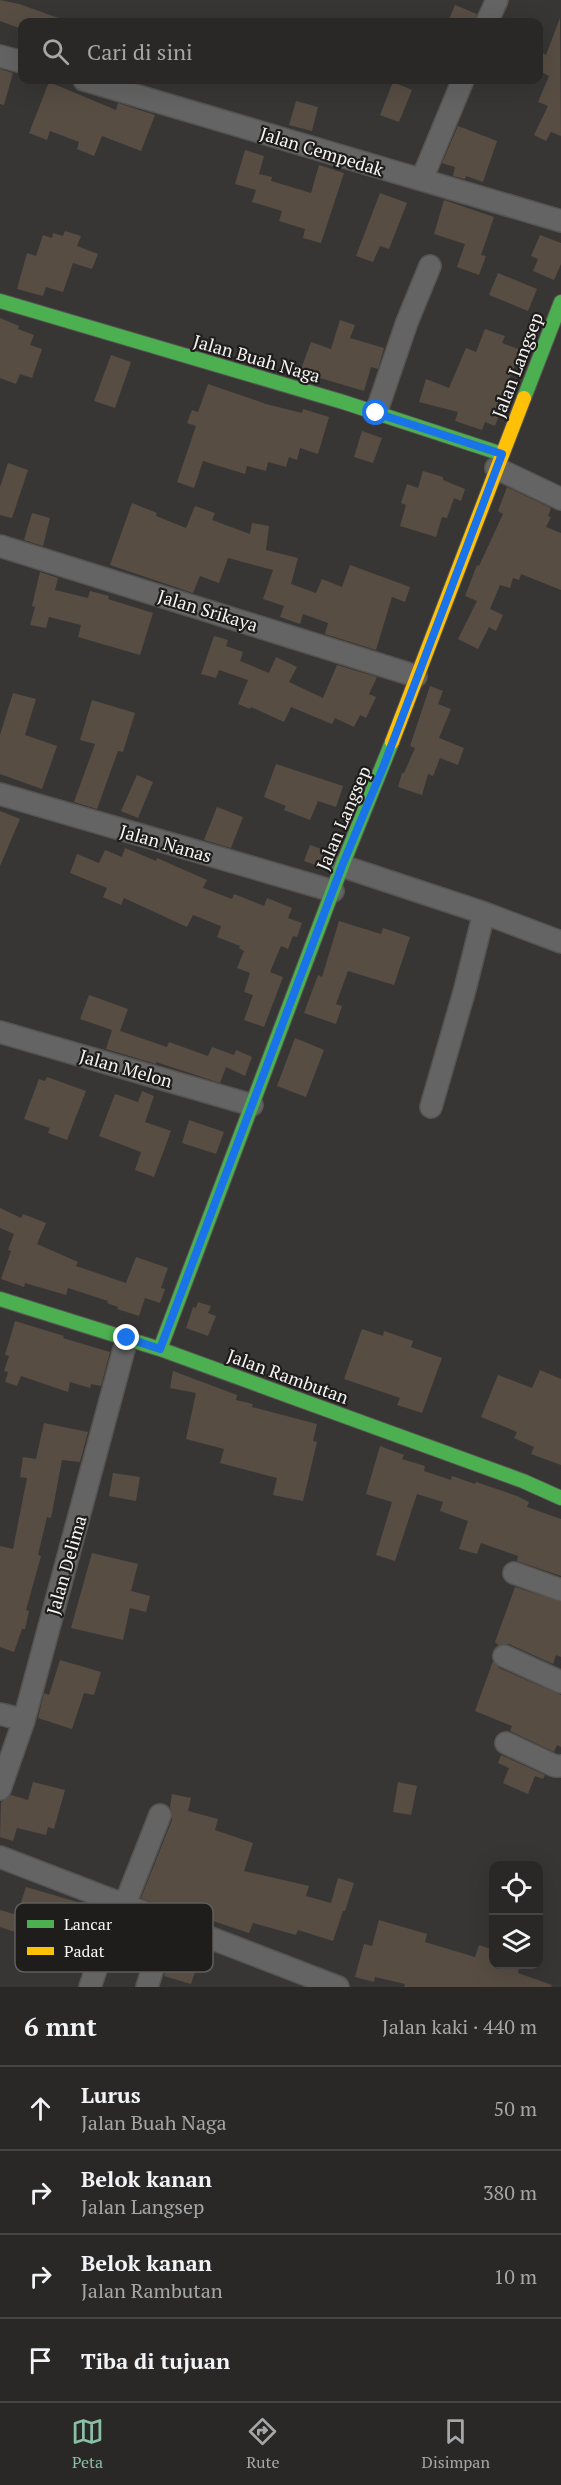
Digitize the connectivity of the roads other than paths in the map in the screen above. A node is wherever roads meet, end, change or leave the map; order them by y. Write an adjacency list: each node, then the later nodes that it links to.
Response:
1 (496, 0): 2 (street)
2 (489, 18)
3 (0, 56): 4 (street)
4 (18, 61)
5 (97, 84): 7 (street, Jalan Cempedak)
6 (461, 84): 7 (street)
7 (422, 179): 8 (street, Jalan Cempedak)
8 (561, 221)
9 (430, 266): 12 (street)
10 (0, 301): 12 (street, Jalan Buah Naga)
11 (561, 302): 13 (street, Jalan Langsep)
12 (376, 413): 13 (street, Jalan Buah Naga)
13 (499, 461): 14 (street); 16 (street, Jalan Langsep)
14 (561, 499)
15 (0, 546): 16 (street, Jalan Srikaya)
16 (416, 676): 18 (street, Jalan Langsep)
17 (0, 794): 19 (street, Jalan Nanas)
18 (342, 866): 19 (street, Jalan Langsep); 20 (street)
19 (333, 891): 23 (street, Jalan Langsep)
20 (484, 913): 21 (street); 24 (street)
21 (561, 942)
22 (0, 1032): 23 (street, Jalan Melon)
23 (252, 1105): 27 (street, Jalan Langsep)
24 (431, 1107)
25 (0, 1299): 26 (street, Jalan Rambutan)
26 (127, 1338): 27 (street, Jalan Rambutan); 34 (street, Jalan Delima)
27 (160, 1349): 28 (street, Jalan Rambutan)
28 (561, 1498)
29 (514, 1573): 30 (street)
30 (561, 1590)
31 (504, 1656): 32 (street)
32 (561, 1682)
33 (0, 1714): 34 (street)
34 (24, 1720): 37 (street, Jalan Delima)
35 (506, 1743): 36 (street)
36 (561, 1766)
37 (0, 1790)
38 (160, 1815): 40 (street)
39 (0, 1857): 40 (street)
40 (122, 1903)
41 (213, 1938): 46 (street)
42 (96, 1972): 44 (street)
43 (152, 1972): 45 (street)
44 (90, 1987)
45 (147, 1987)
46 (338, 1987)

